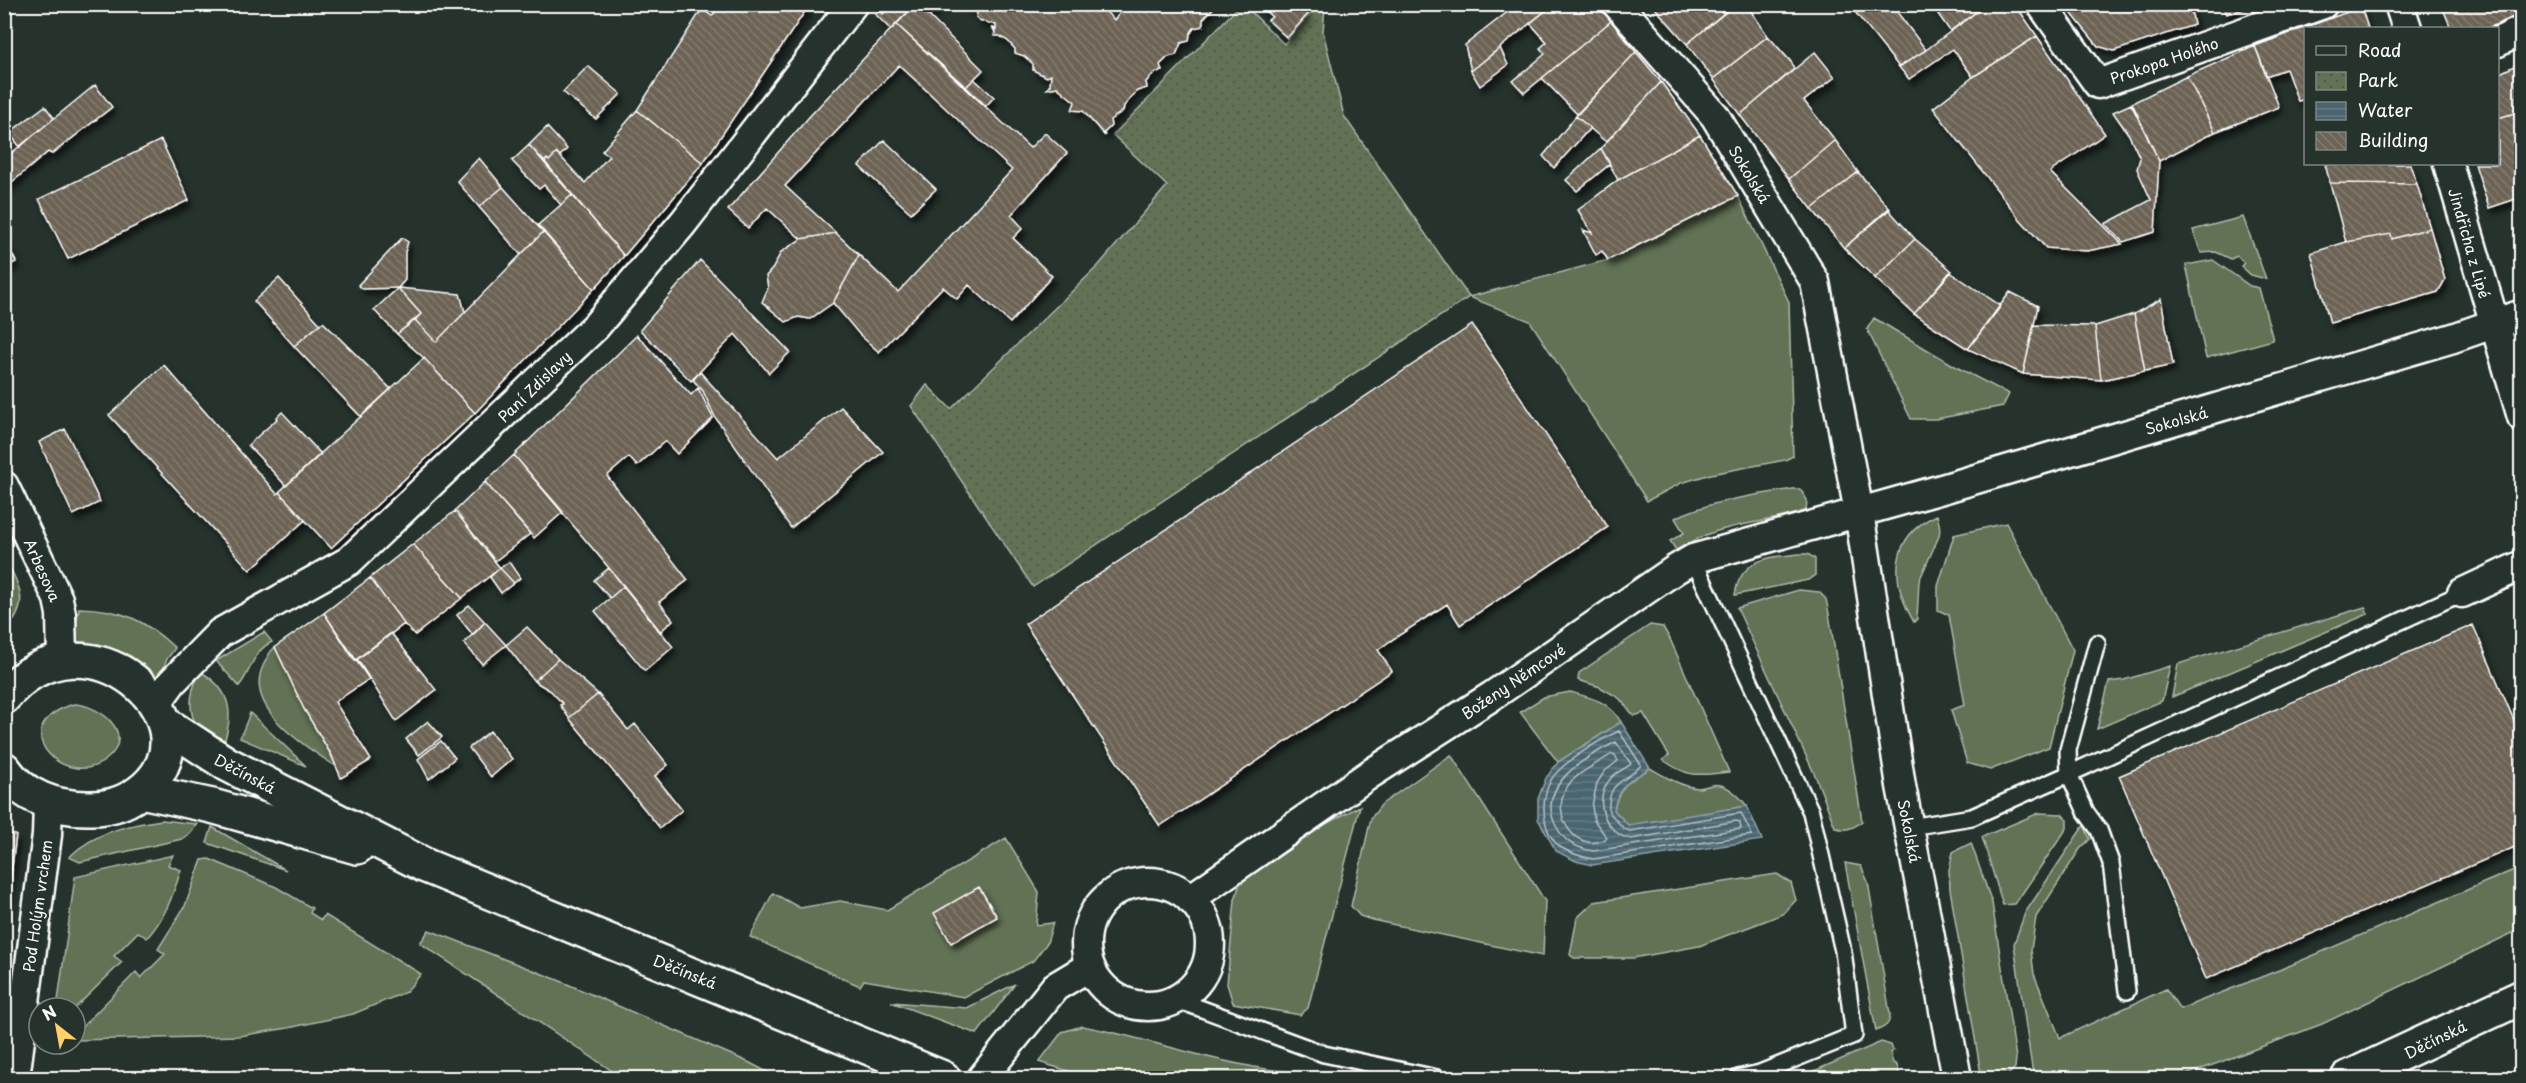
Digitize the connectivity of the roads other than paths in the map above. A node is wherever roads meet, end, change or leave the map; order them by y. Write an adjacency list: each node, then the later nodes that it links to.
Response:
1 (853, 4): 21 (street, Paní Zdislavy)
2 (1617, 4): 14 (street, Sokolská)
3 (2041, 4): 4 (street, Prokopa Holého)
4 (2323, 4)
5 (2399, 4): 6 (street)
6 (2407, 27)
7 (2522, 30): 8 (street)
8 (2499, 42)
9 (2448, 165): 11 (street, Jindřicha z Lipé)
10 (2522, 314): 11 (street, Sokolská)
11 (2493, 322): 12 (street, Jindřicha z Lipé); 14 (street, Sokolská)
12 (2522, 417)
13 (4, 486): 19 (street, Arbesova)
14 (1859, 512): 15 (street, Boženy Němcové); 26 (street, Sokolská)
15 (1693, 559): 28 (street, Boženy Němcové); 37 (lane)
16 (2522, 565): 17 (street)
17 (2462, 593): 23 (lane)
18 (2097, 643): 23 (lane)
19 (63, 660): 20 (main road, Děčínská); 21 (main road, Děčínská)
20 (8, 689)
21 (160, 713): 24 (main road); 27 (main road, Děčínská)
22 (4, 769): 25 (main road)
23 (2069, 774): 26 (lane); 30 (lane)
24 (141, 791): 25 (main road); 27 (main road, Děčínská)
25 (48, 804): 33 (street, Pod Holým vrchem)
26 (1910, 827): 38 (street, Sokolská)
27 (426, 866): 34 (main road, Děčínská)
28 (1190, 899): 29 (street); 32 (street)
29 (1090, 966): 32 (street); 35 (street)
30 (2127, 991)
31 (2522, 997): 39 (main road, Děčínská)
32 (1175, 999): 36 (lane)
33 (15, 1078)
34 (943, 1078)
35 (982, 1078)
36 (1437, 1078)
37 (1738, 1078)
38 (1957, 1078)
39 (2348, 1078)

